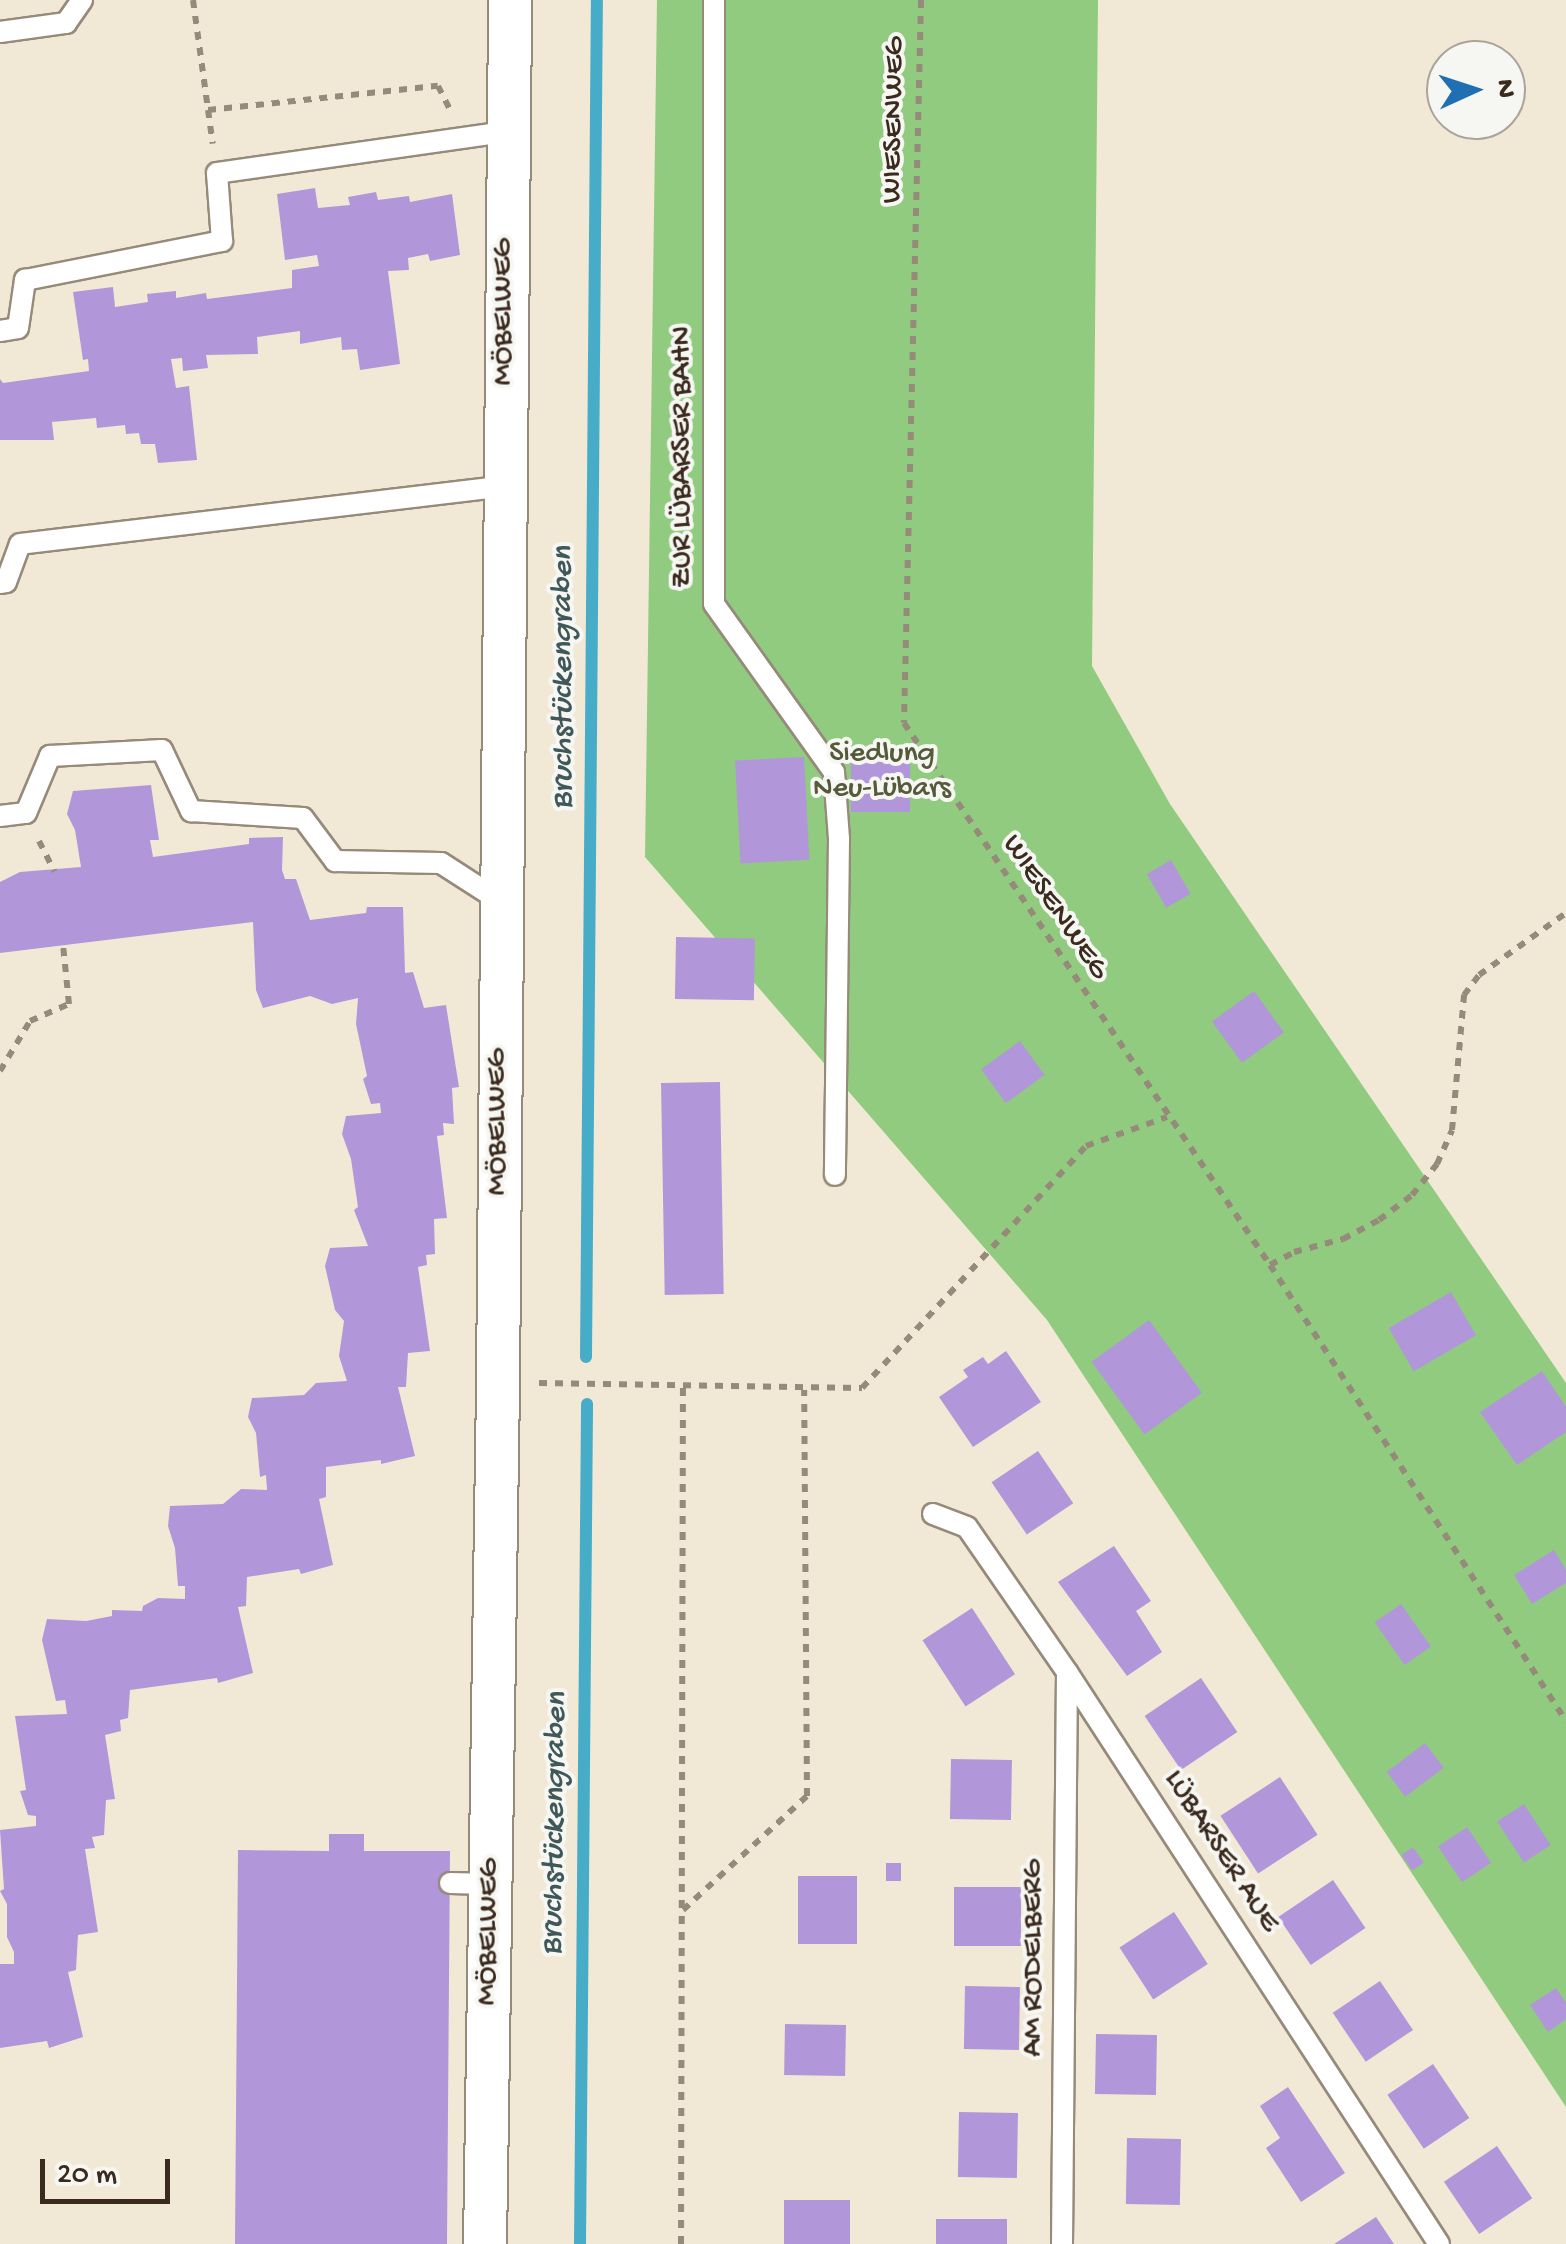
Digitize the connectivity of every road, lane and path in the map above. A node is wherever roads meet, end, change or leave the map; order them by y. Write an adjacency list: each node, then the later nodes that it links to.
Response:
1 (82, 0): 6 (lane)
2 (193, 0): 8 (path)
3 (510, 0): 7 (street, MÖBELWEG)
4 (714, 0): 18 (lane, ZUR LÜBARSER BAHN)
5 (921, 0): 17 (path, WIESENWEG)
6 (0, 32)
7 (506, 132): 8 (lane); 10 (street, MÖBELWEG)
8 (463, 138): 9 (lane)
9 (0, 330)
10 (504, 486): 11 (lane); 13 (street, MÖBELWEG)
11 (0, 584)
12 (0, 816): 13 (lane)
13 (500, 900): 27 (street, MÖBELWEG)
14 (1566, 913): 19 (path)
15 (63, 945): 16 (path)
16 (0, 1070)
17 (1167, 1117): 19 (path, WIESENWEG); 22 (path)
18 (835, 1175)
19 (1270, 1265): 25 (path, WIESENWEG)
20 (538, 1383): 21 (path)
21 (683, 1384): 22 (path); 26 (path)
22 (804, 1390): 26 (path)
23 (933, 1514): 24 (lane, LÜBARSER AUE)
24 (1067, 1672): 29 (lane, AM RODELBERG); 30 (lane, LÜBARSER AUE)
25 (1566, 1720)
26 (682, 1911): 28 (path)
27 (485, 2244)
28 (680, 2244)
29 (1062, 2244)
30 (1439, 2244)

